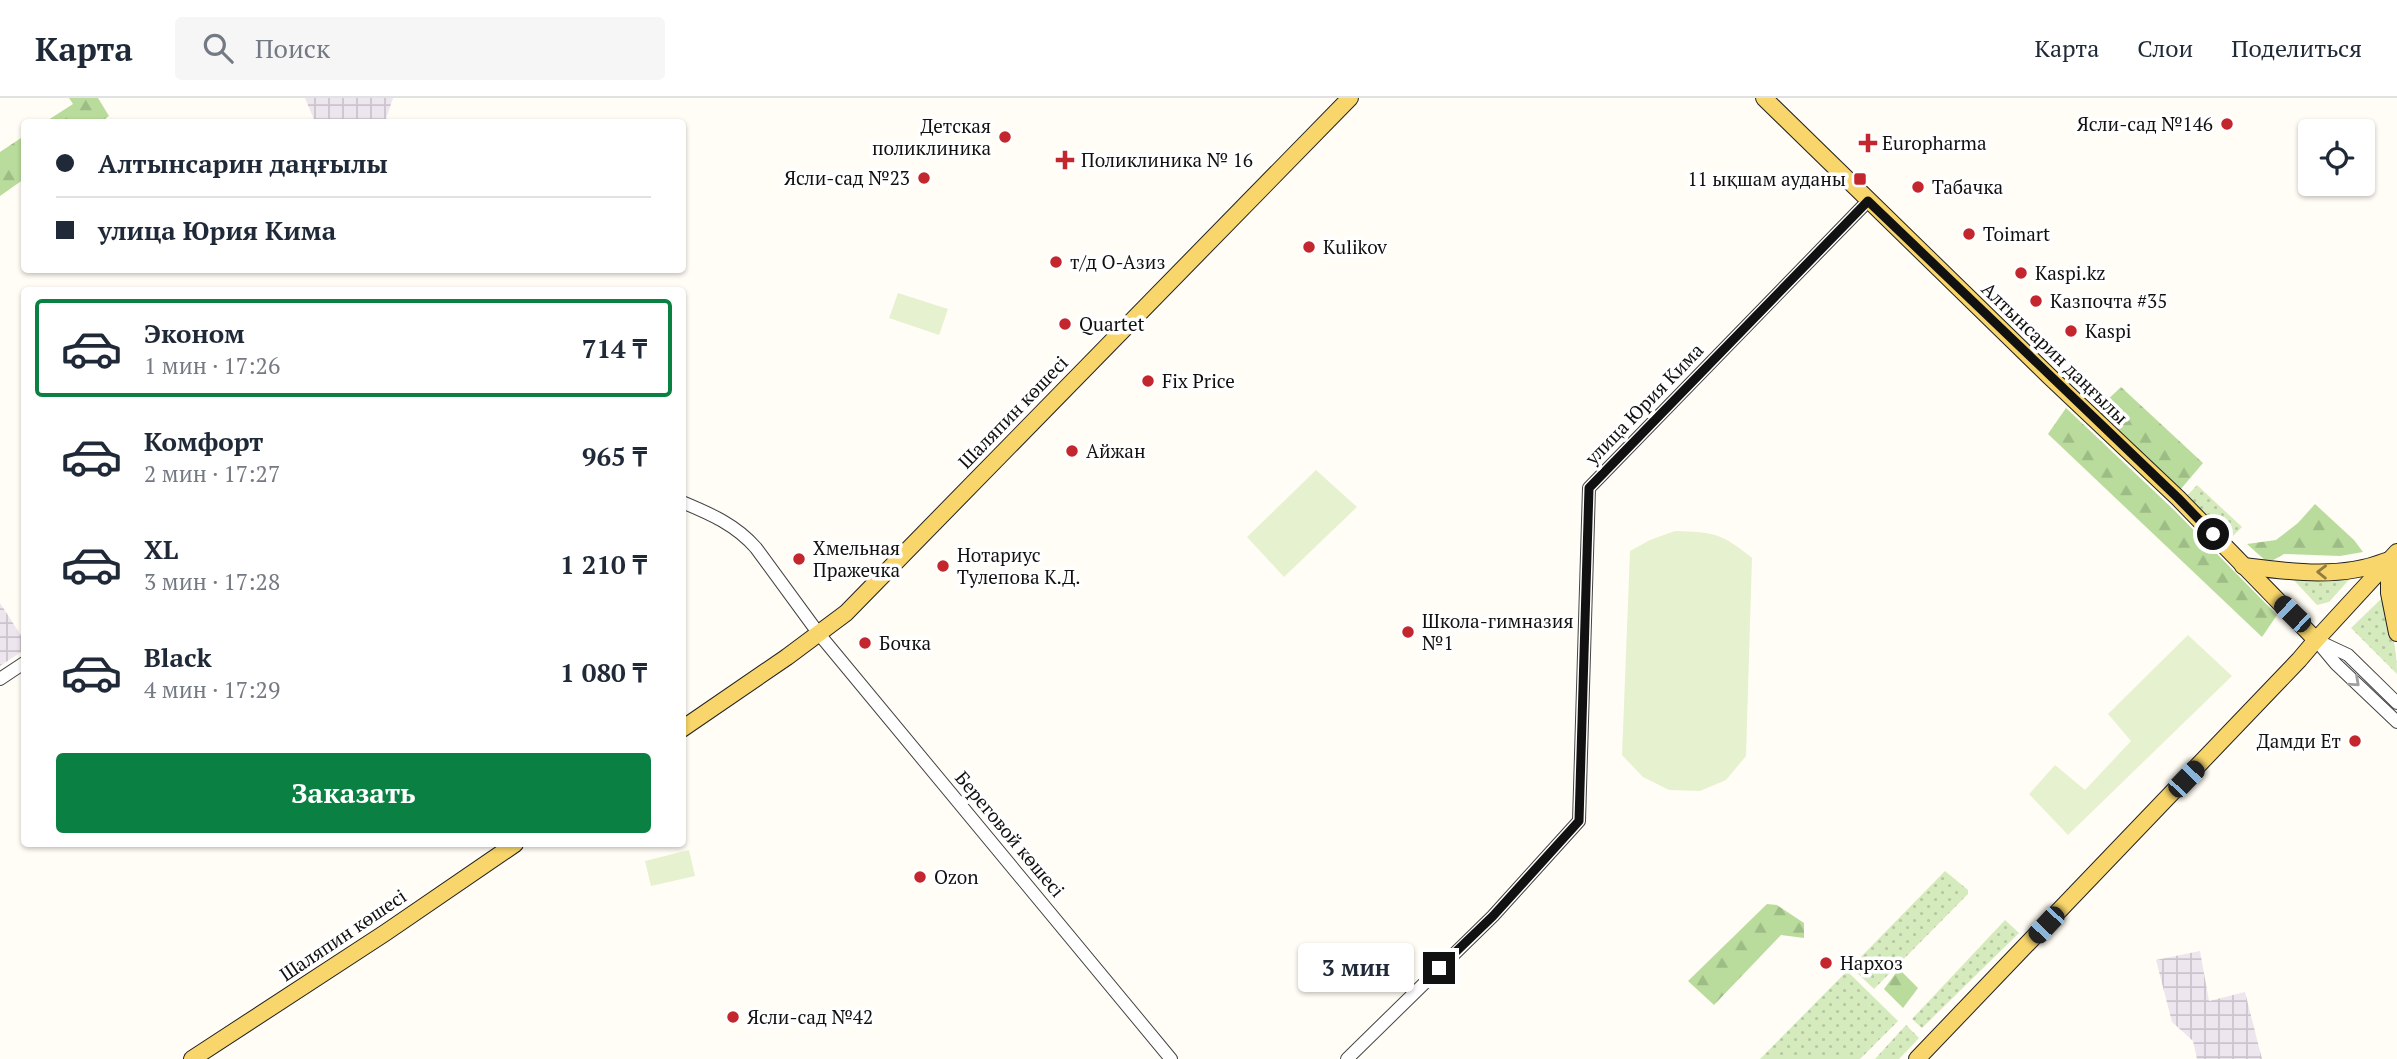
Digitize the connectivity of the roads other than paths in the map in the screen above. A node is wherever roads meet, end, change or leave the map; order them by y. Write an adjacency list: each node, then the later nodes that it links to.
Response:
1 (1350, 98): 8 (main road, Шаляпин көшесі)
2 (1764, 98): 3 (main road, Алтынсарин даңғылы)
3 (1868, 201): 6 (main road, Алтынсарин даңғылы); 18 (street, улица Юрия Кима)
4 (686, 504): 8 (street, Береговой көшесі)
5 (2393, 556): 6 (main road, one-way to 6); 7 (main road); 9 (main road)
6 (2243, 566): 9 (main road, Алтынсарин даңғылы)
7 (2397, 632)
8 (819, 634): 14 (main road, Шаляпин көшесі); 17 (street, Береговой көшесі)
9 (2316, 640): 12 (street); 13 (street, one-way to 13); 19 (main road)
10 (21, 665): 11 (street)
11 (0, 679)
12 (2397, 703)
13 (2397, 722)
14 (686, 726)
15 (511, 847): 16 (main road, Шаляпин көшесі)
16 (192, 1059)
17 (1171, 1059)
18 (1347, 1059)
19 (1917, 1059)

